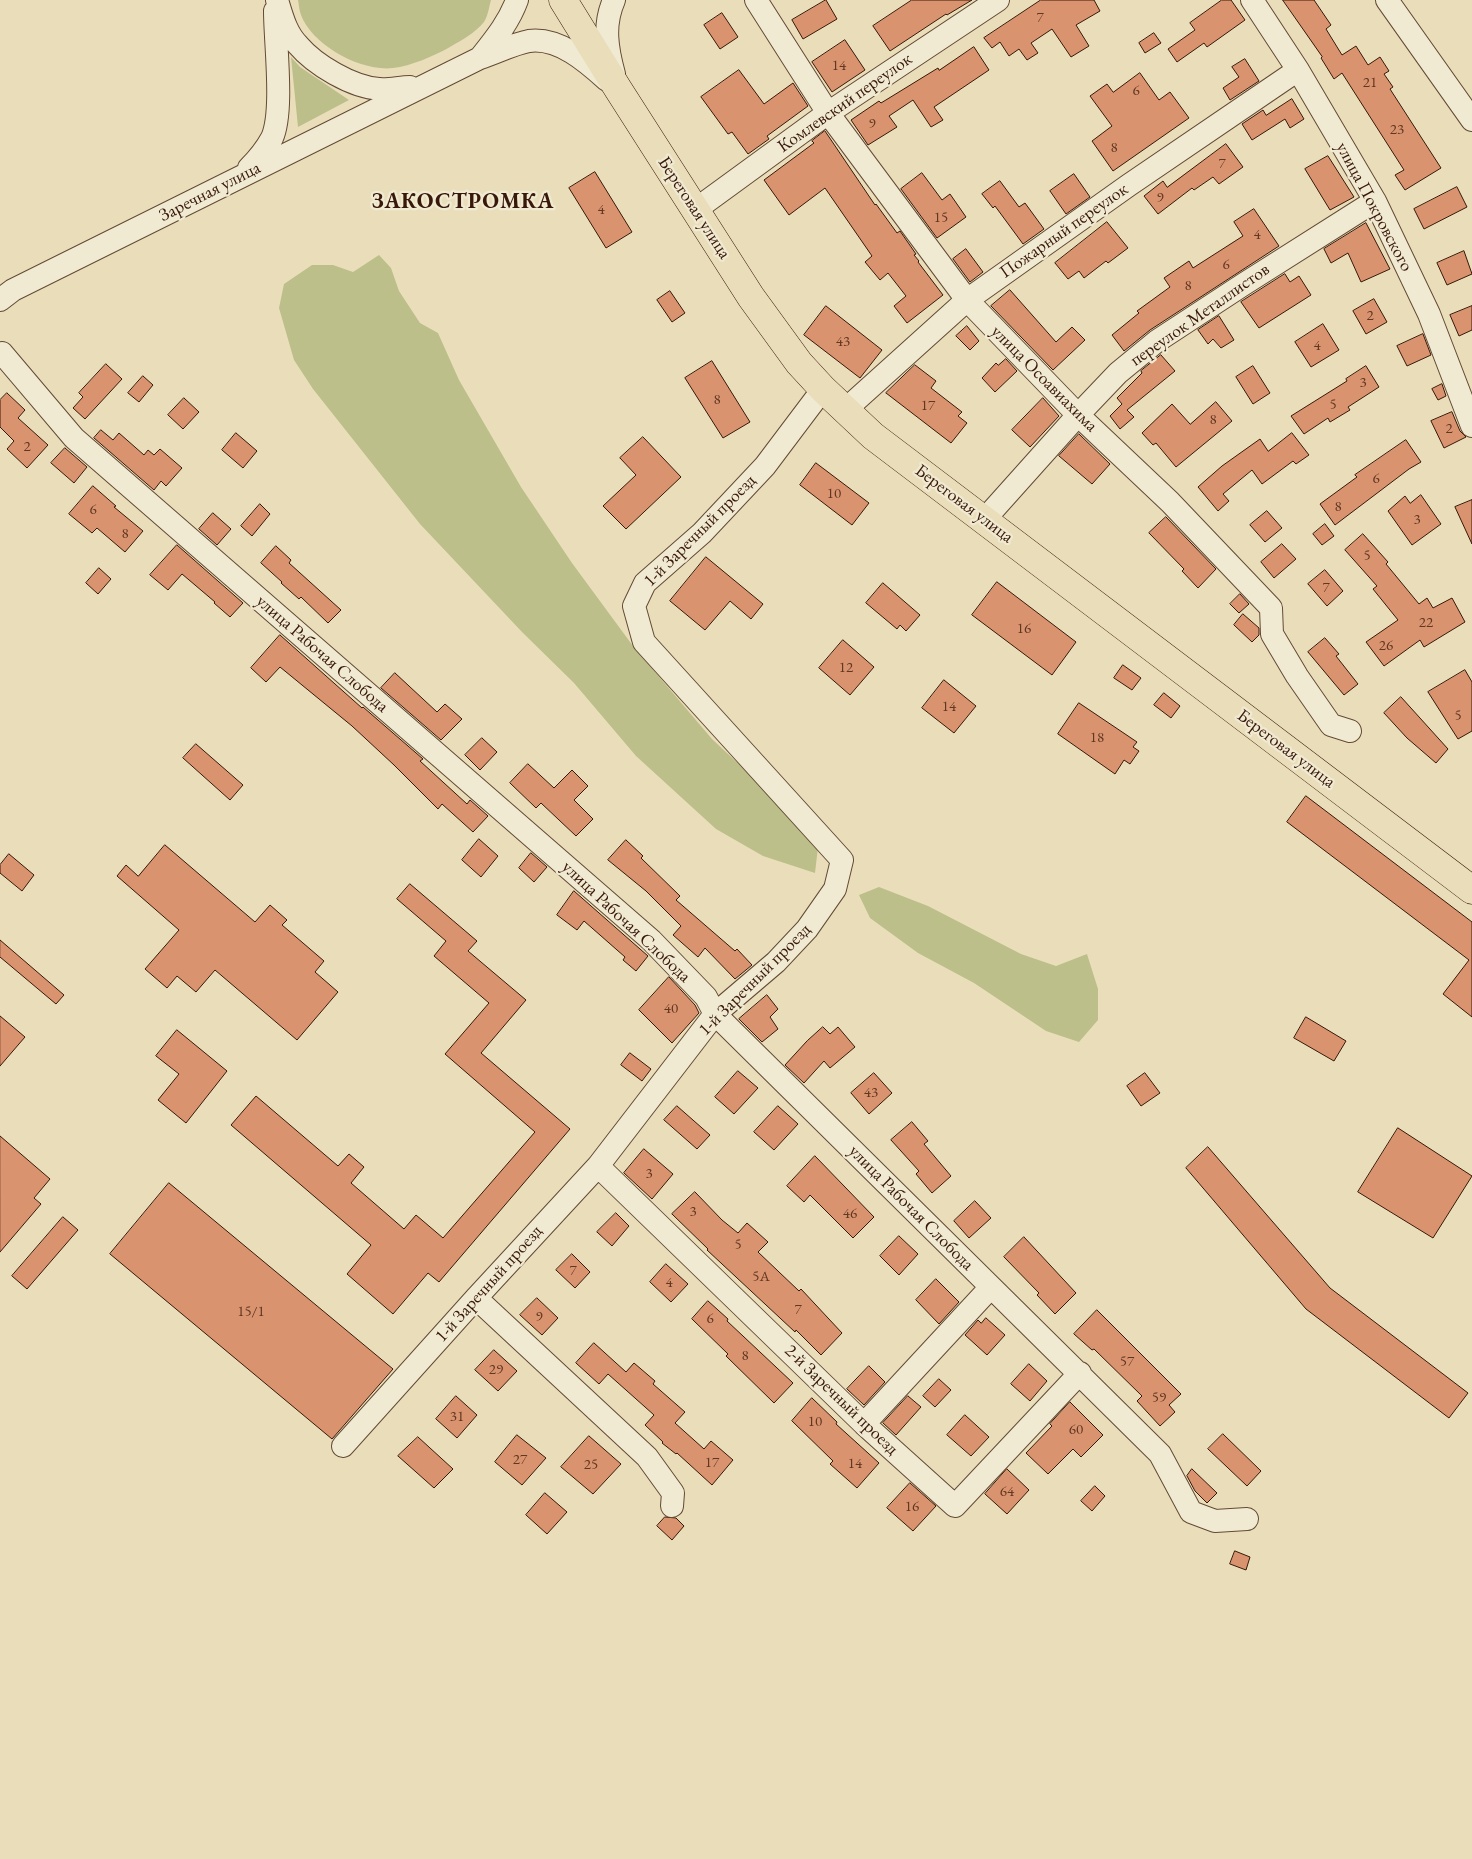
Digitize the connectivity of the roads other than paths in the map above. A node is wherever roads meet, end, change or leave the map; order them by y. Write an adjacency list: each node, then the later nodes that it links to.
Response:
1 (276, 0): 11 (street); 15 (street)
2 (517, 0): 9 (street)
3 (563, 0): 12 (main road)
4 (614, 0): 12 (street, Береговая улица)
5 (756, 0): 13 (street, улица Осоавиахима)
6 (998, 0): 13 (street, Комлевский переулок)
7 (1252, 0): 10 (street, улица Покровского)
8 (1388, 0): 14 (street)
9 (480, 58): 11 (street, Заречная улица); 12 (street, Заречная улица)
10 (1298, 70): 16 (street, улица Покровского); 19 (street, Пожарный переулок)
11 (421, 86): 15 (street, Заречная улица)
12 (618, 89): 17 (main road, Береговая улица)
13 (828, 113): 17 (street, Комлевский переулок); 19 (street, улица Осоавиахима)
14 (1472, 120)
15 (244, 175): 18 (street, Заречная улица)
16 (1375, 201): 23 (street, переулок Металлистов); 24 (street, улица Покровского)
17 (695, 210): 21 (main road, Береговая улица)
18 (0, 300)
19 (967, 300): 22 (street, Пожарный переулок); 23 (street, улица Осоавиахима)
20 (0, 355): 28 (street, улица Рабочая Слобода)
21 (823, 389): 22 (main road, Береговая улица); 28 (street, 1-й Заречный проезд)
22 (845, 410): 25 (main road, Береговая улица)
23 (1078, 415): 25 (street, переулок Металлистов); 26 (street, улица Осоавиахима)
24 (1472, 426)
25 (984, 520): 27 (main road, Береговая улица)
26 (1350, 731)
27 (1472, 890)
28 (715, 1014): 29 (street, 1-й Заречный проезд); 30 (street, улица Рабочая Слобода)
29 (598, 1166): 31 (street, 1-й Заречный проезд); 33 (street, 2-й Заречный проезд)
30 (991, 1287): 32 (street, улица Рабочая Слобода); 33 (street)
31 (476, 1298): 34 (street, 1-й Заречный проезд); 35 (street)
32 (1080, 1373): 33 (street, 2-й Заречный проезд); 36 (street, улица Рабочая Слобода)
33 (864, 1424)
34 (342, 1446)
35 (672, 1506)
36 (1247, 1519)

